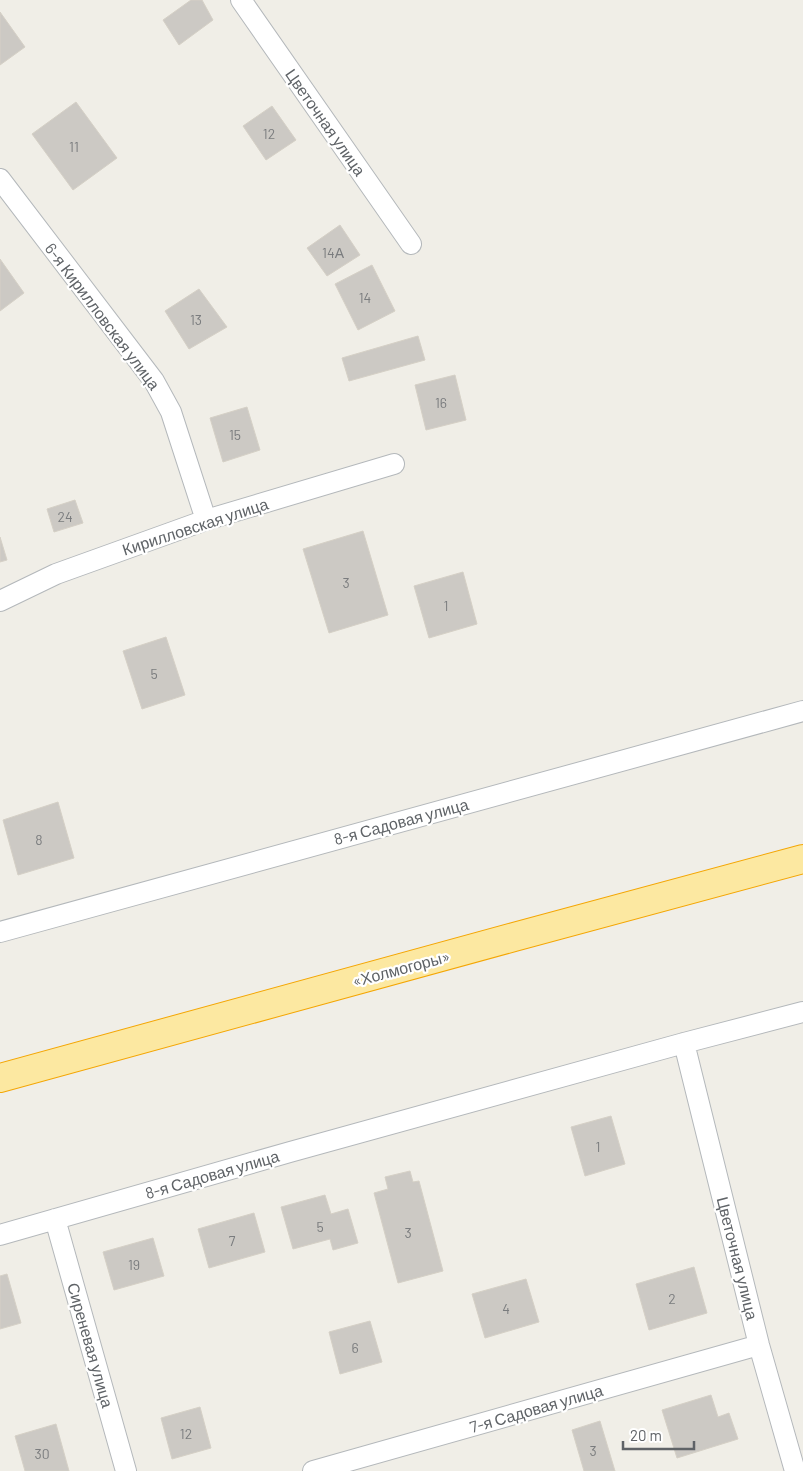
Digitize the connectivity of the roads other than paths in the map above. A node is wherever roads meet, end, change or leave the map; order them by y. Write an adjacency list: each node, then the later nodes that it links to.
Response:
1 (241, 0): 3 (street, Цветочная улица)
2 (0, 179): 5 (street, 6-я Кирилловская улица)
3 (411, 244)
4 (394, 464): 5 (street, Кирилловская улица)
5 (206, 520): 6 (street, Кирилловская улица)
6 (0, 601)
7 (803, 711): 9 (street, 8-я Садовая улица)
8 (803, 860): 12 (highway, «Холмогоры»)
9 (0, 932)
10 (803, 1012): 11 (street, 8-я Садовая улица)
11 (684, 1043): 13 (street, 8-я Садовая улица); 15 (street, Цветочная улица)
12 (0, 1078)
13 (55, 1218): 14 (street, 8-я Садовая улица); 16 (street, Сиреневая улица)
14 (0, 1235)
15 (759, 1345): 17 (street, 7-я Садовая улица); 18 (street, Цветочная улица)
16 (126, 1471)
17 (313, 1471)
18 (795, 1471)

